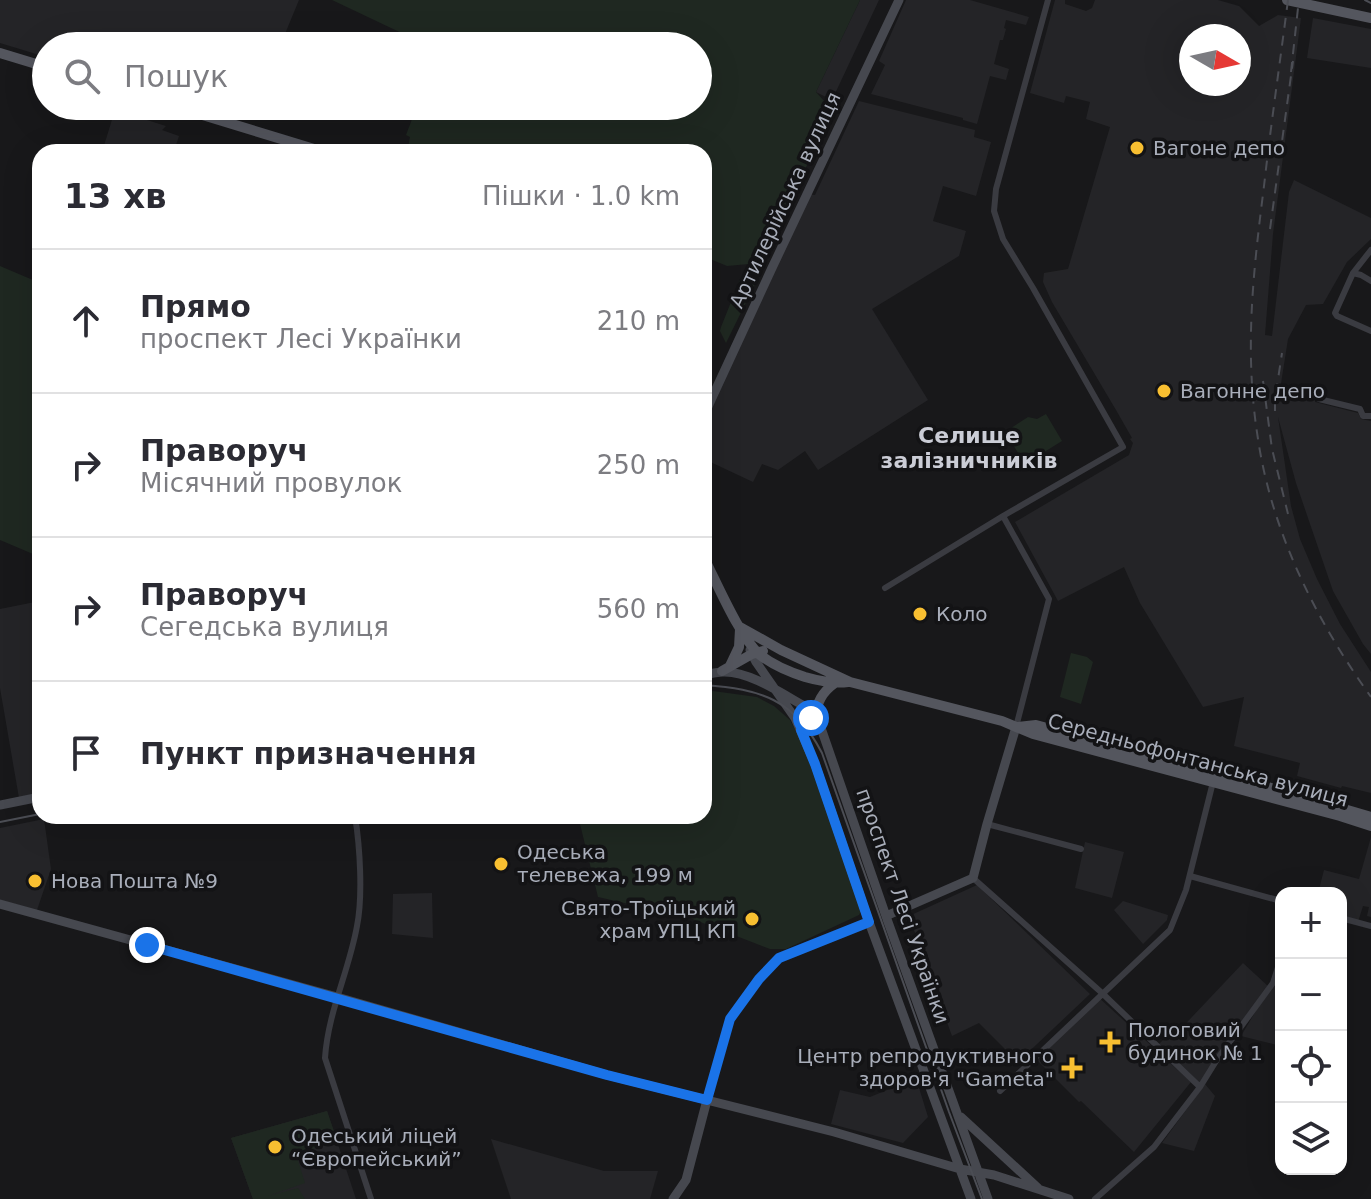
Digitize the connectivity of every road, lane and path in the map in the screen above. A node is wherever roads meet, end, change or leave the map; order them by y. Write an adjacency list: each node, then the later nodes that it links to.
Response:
1 (899, 0): 15 (main road, Артилерійська вулиця)
2 (1048, 0): 18 (street)
3 (1287, 0): 4 (main road)
4 (1371, 18)
5 (0, 53): 6 (main road)
6 (32, 63)
7 (219, 120): 8 (main road)
8 (298, 144)
9 (1371, 250): 10 (street)
10 (1364, 257): 11 (street); 12 (street)
11 (1371, 262)
12 (1353, 273): 13 (street); 14 (street)
13 (1371, 281)
14 (1371, 331)
15 (712, 398)
16 (1319, 399): 17 (street)
17 (1371, 416)
18 (1003, 516): 20 (street); 30 (street)
19 (712, 573): 21 (main road)
20 (885, 588)
21 (740, 627): 22 (main road, Середньофонтанська вулиця); 23 (main road, Середньофонтанська вулиця); 24 (main road)
22 (781, 650): 23 (main road); 26 (main road, Середньофонтанська вулиця)
23 (755, 653): 24 (main road); 27 (main road, Середньофонтанська вулиця); 28 (main road, проспект Лесі Українки)
24 (725, 670): 25 (main road); 28 (main road, проспект Лесі Українки)
25 (712, 673)
26 (850, 682): 27 (main road, Середньофонтанська вулиця); 30 (main road, Середньофонтанська вулиця)
27 (835, 683): 29 (main road)
28 (776, 690): 29 (main road, проспект Лесі Українки); 31 (main road, проспект Лесі Українки)
29 (815, 718): 31 (main road); 44 (main road, проспект Лесі Українки)
30 (1016, 727): 32 (main road, Середньофонтанська вулиця); 35 (main road, Середньофонтанська вулиця); 37 (main road)
31 (801, 730): 46 (main road, проспект Лесі Українки)
32 (1213, 782): 38 (main road, Середньофонтанська вулиця); 40 (street)
33 (32, 799): 34 (main road)
34 (0, 805)
35 (1371, 817)
36 (356, 824): 50 (street)
37 (987, 824): 39 (street); 41 (main road)
38 (1371, 826)
39 (1081, 849)
40 (1190, 876): 42 (street); 49 (street)
41 (973, 878): 44 (main road); 49 (street)
42 (1275, 899)
43 (0, 904): 50 (main road)
44 (886, 916): 54 (main road, проспект Лесі Українки)
45 (1347, 920): 47 (street)
46 (869, 922): 53 (street); 55 (main road, проспект Лесі Українки)
47 (1371, 926)
48 (1281, 959): 51 (street)
49 (1102, 993): 51 (street); 52 (street)
50 (337, 997): 53 (main road); 58 (street)
51 (1200, 1087): 63 (street)
52 (1000, 1091)
53 (707, 1100): 55 (main road); 59 (main road)
54 (958, 1114): 56 (main road, проспект Лесі Українки); 57 (main road)
55 (960, 1169): 56 (main road); 60 (main road, проспект Лесі Українки)
56 (977, 1172): 57 (main road); 61 (main road, проспект Лесі Українки)
57 (1041, 1190): 62 (main road)
58 (371, 1199)
59 (673, 1199)
60 (971, 1199)
61 (988, 1199)
62 (1069, 1199)
63 (1095, 1199)

